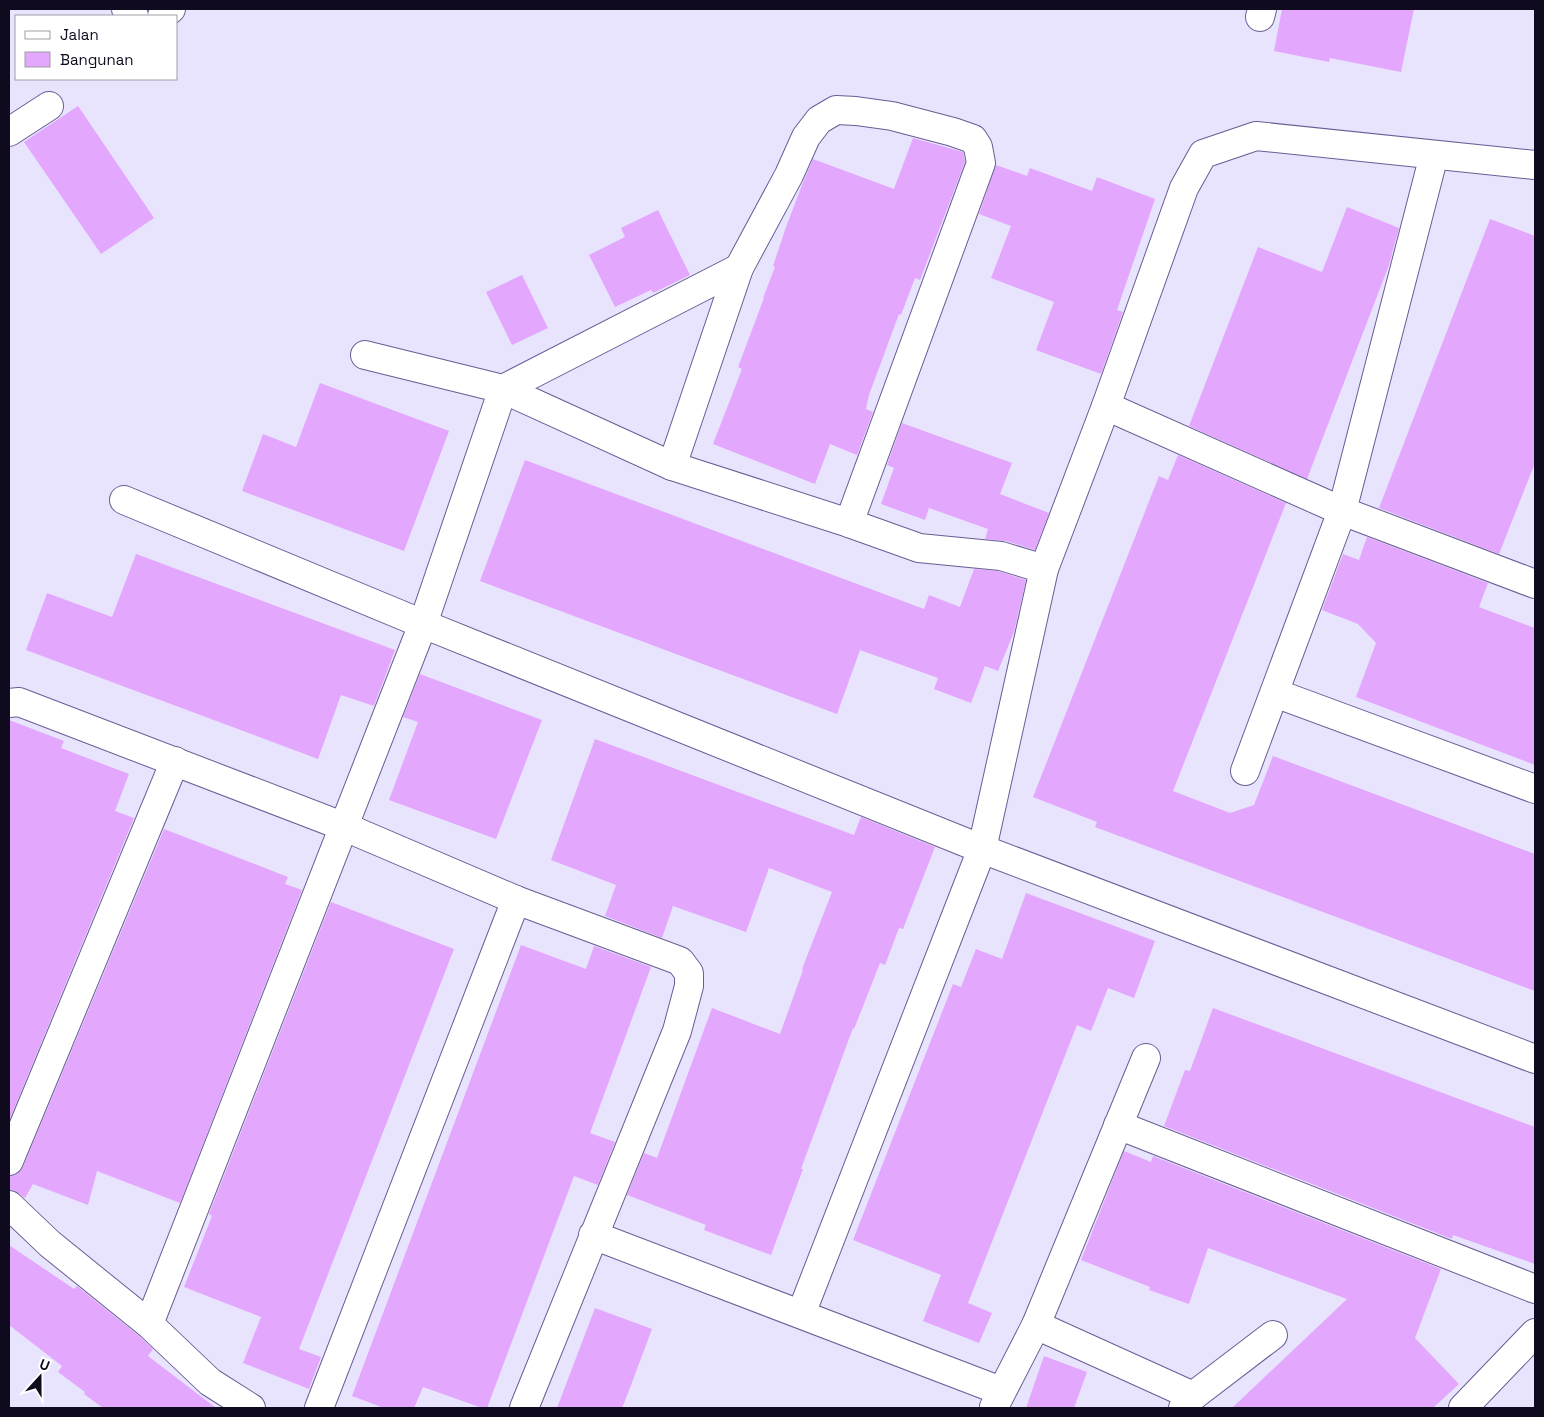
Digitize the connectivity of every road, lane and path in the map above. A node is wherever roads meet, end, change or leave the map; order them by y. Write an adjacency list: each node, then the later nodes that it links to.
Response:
1 (49, 106): 2 (street)
2 (9, 132)
3 (1434, 155): 4 (street); 8 (street); 11 (street)
4 (1535, 165)
5 (739, 268): 7 (street); 9 (street); 12 (street)
6 (365, 355): 7 (street)
7 (502, 389): 9 (street); 15 (street)
8 (1106, 406): 11 (street); 13 (street)
9 (672, 466): 12 (street)
10 (124, 500): 15 (street)
11 (1342, 511): 14 (street); 16 (street)
12 (849, 523): 13 (street)
13 (1044, 569): 22 (street)
14 (1535, 584)
15 (424, 624): 21 (street); 22 (street)
16 (1275, 693): 19 (street); 20 (street)
17 (9, 703): 18 (street)
18 (175, 761): 21 (street); 27 (street)
19 (1245, 771)
20 (1535, 789)
21 (345, 827): 23 (street); 32 (street)
22 (982, 850): 25 (street); 31 (street)
23 (516, 900): 29 (street); 39 (street)
24 (1146, 1058): 26 (street)
25 (1535, 1059)
26 (1118, 1125): 30 (street); 33 (street)
27 (9, 1161)
28 (9, 1205): 32 (street)
29 (594, 1235): 31 (street); 40 (street)
30 (1535, 1289)
31 (801, 1314): 36 (street)
32 (150, 1324): 38 (street)
33 (1036, 1325): 36 (street); 37 (street)
34 (1535, 1333): 41 (street)
35 (1273, 1335): 37 (street)
36 (997, 1400)
37 (1188, 1402)
38 (252, 1408)
39 (319, 1408)
40 (524, 1408)
41 (1463, 1408)

